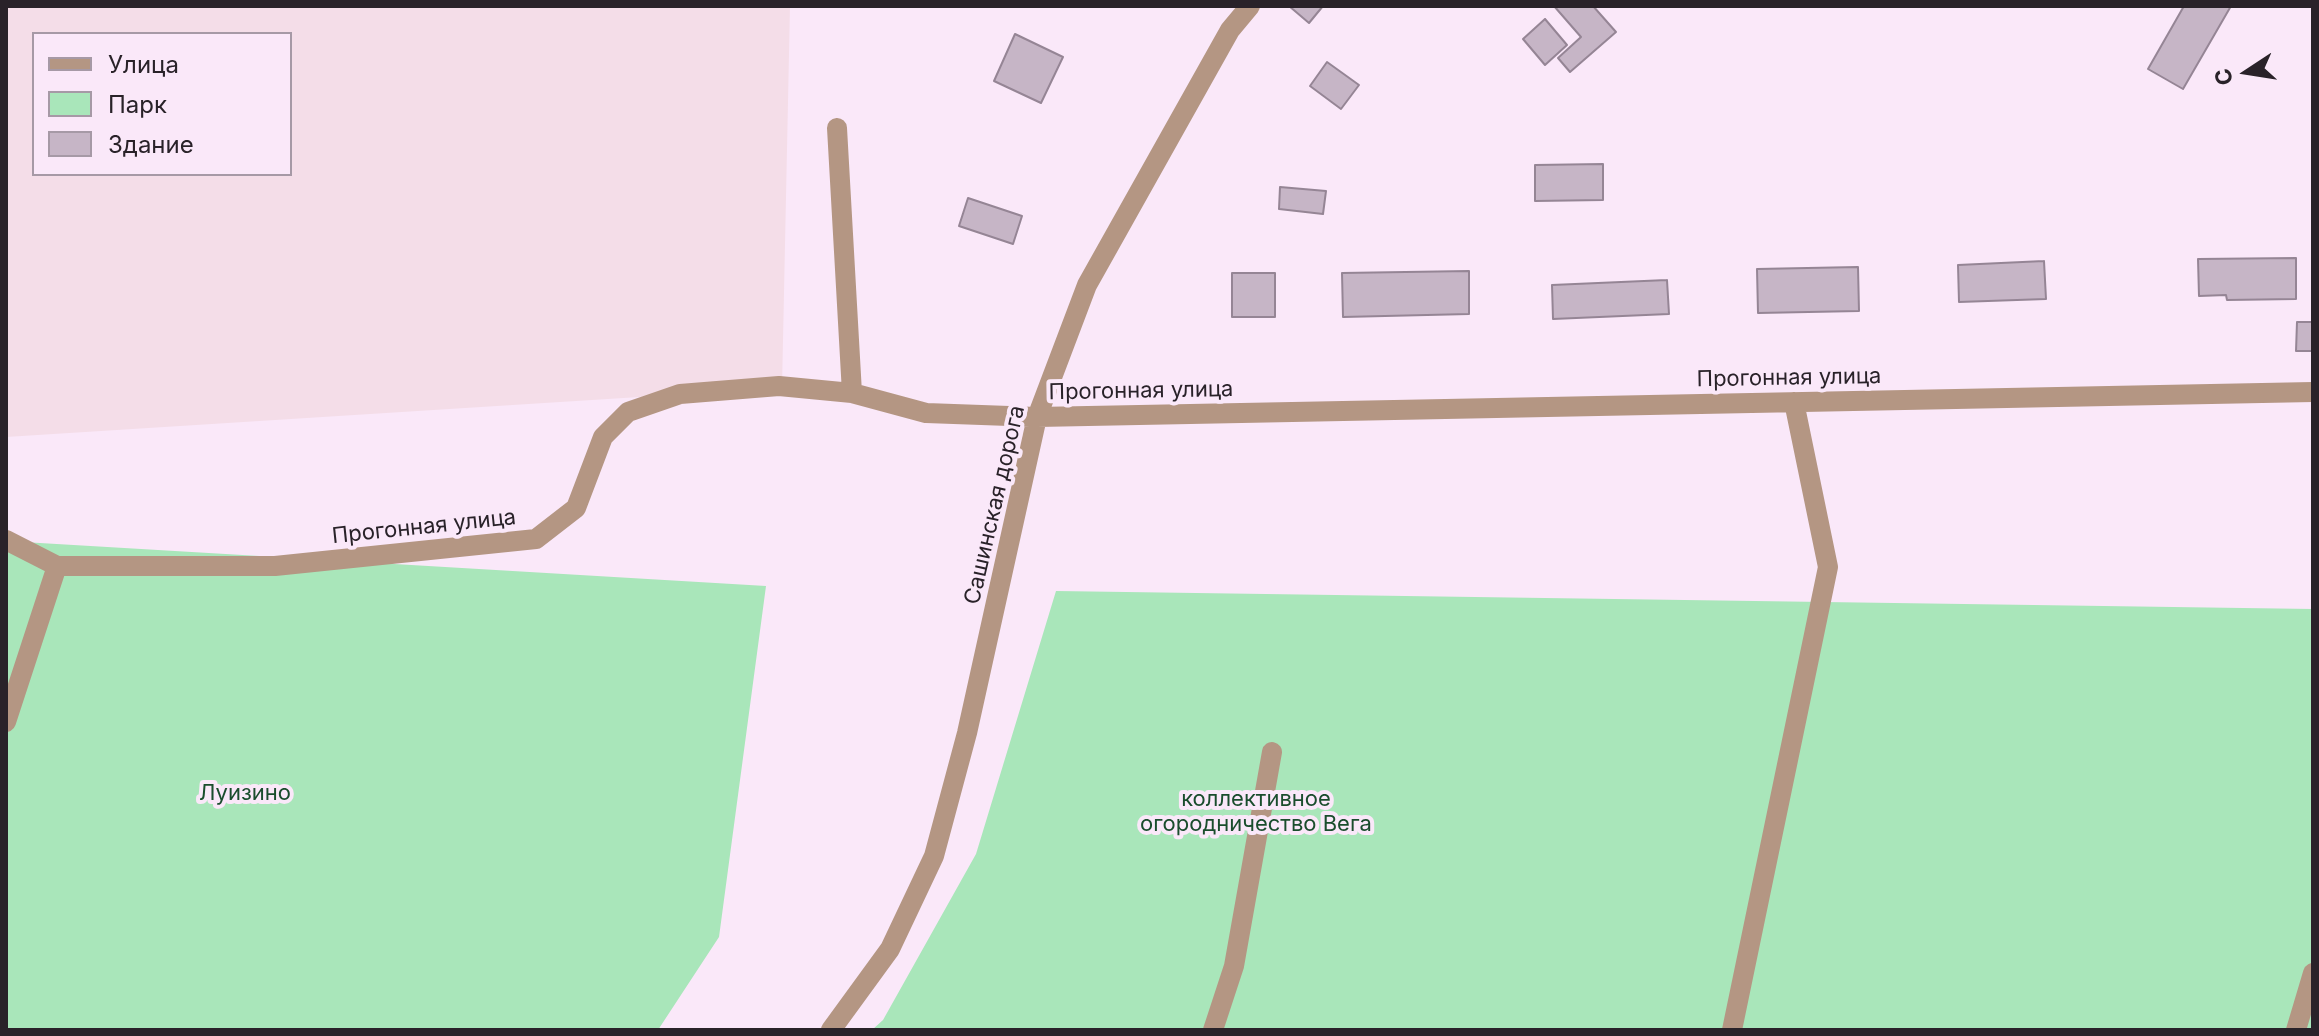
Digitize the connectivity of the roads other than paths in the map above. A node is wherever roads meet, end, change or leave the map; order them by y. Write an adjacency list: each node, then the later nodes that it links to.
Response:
1 (1250, 6): 6 (street, Сашинская дорога)
2 (837, 128): 4 (street)
3 (2313, 392): 5 (street, Прогонная улица)
4 (852, 393): 6 (street, Прогонная улица); 8 (street, Прогонная улица)
5 (1794, 402): 6 (street, Прогонная улица); 14 (street)
6 (1037, 417): 12 (street, Сашинская дорога)
7 (6, 540): 8 (street, Прогонная улица)
8 (57, 566): 9 (street)
9 (6, 722)
10 (1272, 752): 13 (street)
11 (2313, 973): 15 (street)
12 (831, 1030)
13 (1213, 1030)
14 (1732, 1030)
15 (2296, 1030)

